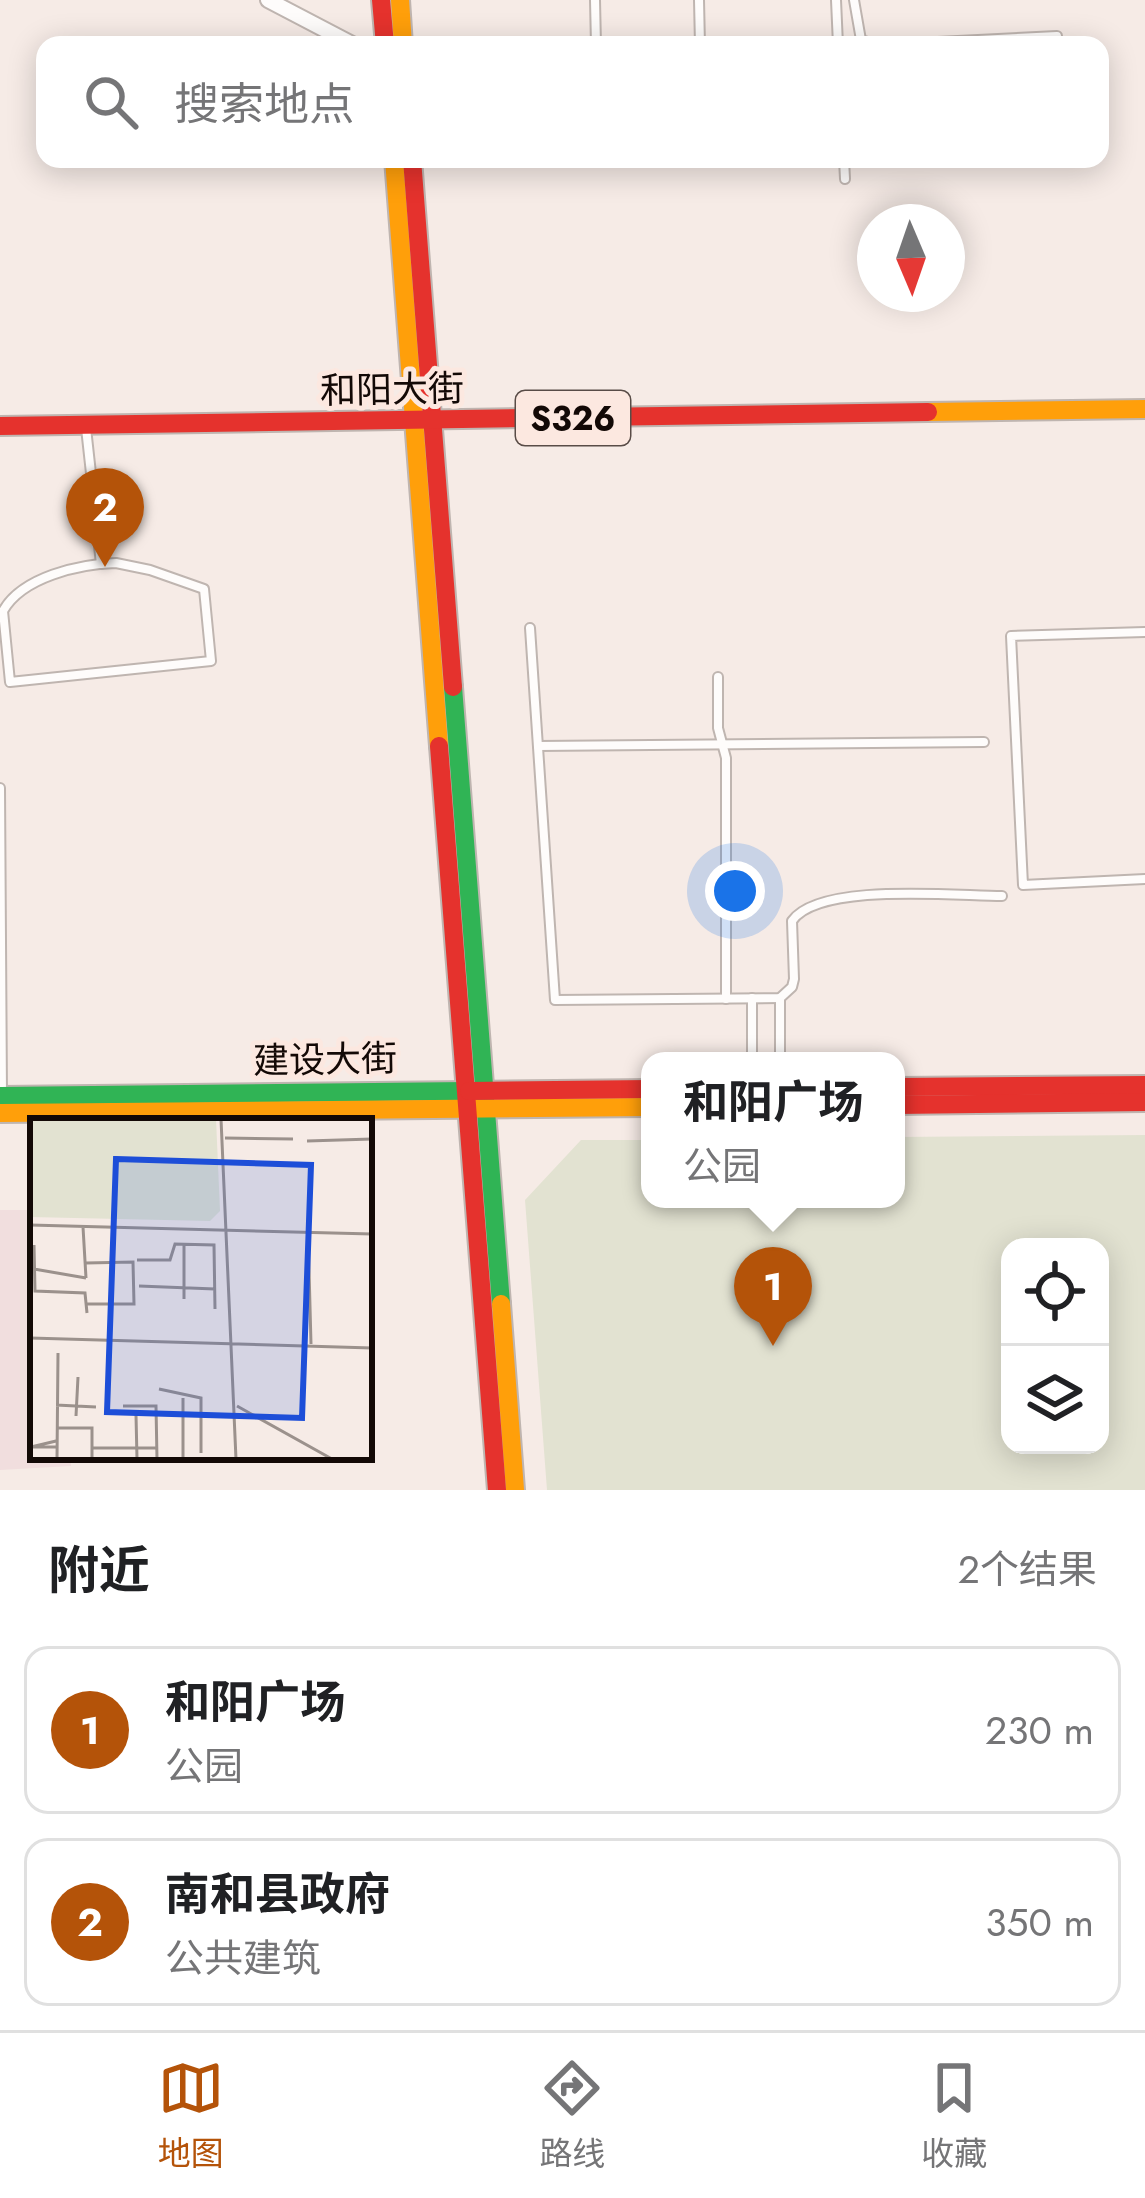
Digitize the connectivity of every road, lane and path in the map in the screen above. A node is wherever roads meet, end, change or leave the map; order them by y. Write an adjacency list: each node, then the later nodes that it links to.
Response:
1 (268, 0): 8 (street)
2 (382, 0): 9 (main road)
3 (400, 0): 10 (main road)
4 (595, 0): 11 (lane)
5 (699, 0): 12 (lane)
6 (836, 0): 13 (lane)
7 (854, 0): 14 (lane)
8 (338, 36)
9 (384, 36)
10 (402, 36)
11 (596, 36)
12 (700, 36)
13 (838, 36)
14 (859, 36)
15 (395, 168): 22 (main road)
16 (412, 168): 22 (main road)
17 (844, 168): 18 (lane)
18 (845, 179)
19 (1145, 409): 22 (main road, 和阳大街 / S326)
20 (1145, 420): 22 (main road, 和阳大街 / S326)
21 (0, 426): 23 (main road, 和阳大街 / S326)
22 (424, 427): 23 (main road, 和阳大街 / S326); 43 (main road)
23 (86, 431): 24 (main road, 和阳大街 / S326); 25 (lane)
24 (0, 438)
25 (100, 564): 25 (lane)
26 (530, 628): 31 (lane)
27 (1145, 632): 33 (lane)
28 (718, 677): 30 (lane)
29 (984, 742): 30 (lane)
30 (724, 745): 31 (lane); 37 (lane)
31 (538, 746): 37 (lane)
32 (0, 788): 44 (lane)
33 (1145, 879)
34 (1002, 896): 36 (lane)
35 (752, 998): 36 (lane); 37 (lane); 38 (lane)
36 (780, 998): 39 (lane)
37 (726, 999)
38 (752, 1052)
39 (781, 1052)
40 (1145, 1085): 41 (main road)
41 (905, 1087)
42 (641, 1090): 43 (main road, 建设大街)
43 (476, 1100): 44 (main road, 建设大街); 47 (main road, 建设大街); 48 (main road); 49 (main road)
44 (1, 1102)
45 (1145, 1102): 46 (main road)
46 (905, 1105)
47 (641, 1107)
48 (497, 1490)
49 (515, 1490)

